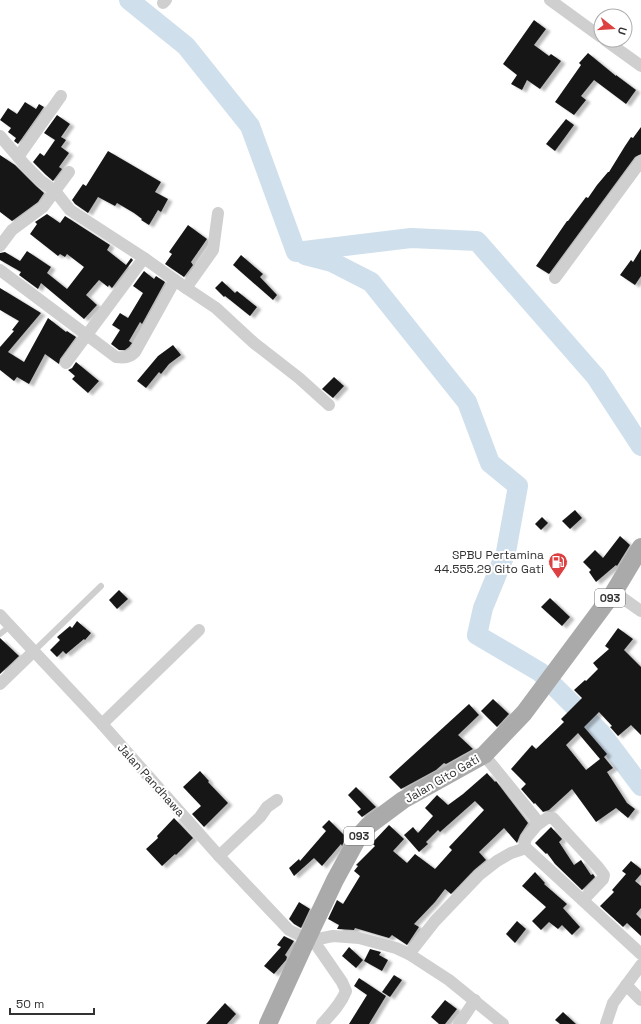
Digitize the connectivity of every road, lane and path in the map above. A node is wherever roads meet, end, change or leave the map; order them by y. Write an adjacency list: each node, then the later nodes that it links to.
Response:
1 (550, 0): 2 (street)
2 (593, 31)
3 (616, 48): 4 (street)
4 (641, 66)
5 (60, 96): 7 (street)
6 (0, 136): 7 (street)
7 (18, 156): 10 (street)
8 (641, 161): 15 (street)
9 (69, 172): 10 (street)
10 (55, 191): 12 (street); 13 (street)
11 (218, 213): 17 (street)
12 (0, 246)
13 (144, 258): 16 (street); 18 (street)
14 (0, 270): 18 (street)
15 (555, 278)
16 (175, 280): 17 (street); 18 (street)
17 (186, 288): 20 (street)
18 (87, 336): 19 (street)
19 (66, 363)
20 (329, 405)
21 (641, 547): 23 (main road, Jalan Gito Gati / 093)
22 (101, 586): 29 (lane)
23 (614, 592): 24 (street); 32 (main road, Jalan Gito Gati / 093)
24 (641, 611)
25 (0, 615): 26 (street, Jalan Pandhawa)
26 (10, 626): 28 (lane); 29 (street, Jalan Pandhawa)
27 (199, 630): 31 (street)
28 (0, 634)
29 (34, 651): 30 (street); 31 (street, Jalan Pandhawa)
30 (0, 684)
31 (102, 724): 36 (street, Jalan Pandhawa)
32 (484, 755): 34 (street); 38 (main road, Jalan Gito Gati / 093)
33 (278, 800): 36 (street)
34 (536, 826): 35 (street); 37 (street)
35 (526, 848): 37 (street); 39 (street)
36 (219, 856): 38 (street, Jalan Pandhawa)
37 (582, 900): 40 (street)
38 (310, 940): 39 (street); 45 (main road, Jalan Gito Gati / 093); 46 (street)
39 (409, 954): 43 (street)
40 (641, 954)
41 (641, 965): 42 (street)
42 (626, 985): 44 (street); 49 (street)
43 (475, 1000): 47 (street); 48 (street)
44 (641, 1000)
45 (268, 1024)
46 (322, 1024)
47 (460, 1024)
48 (503, 1024)
49 (606, 1024)

